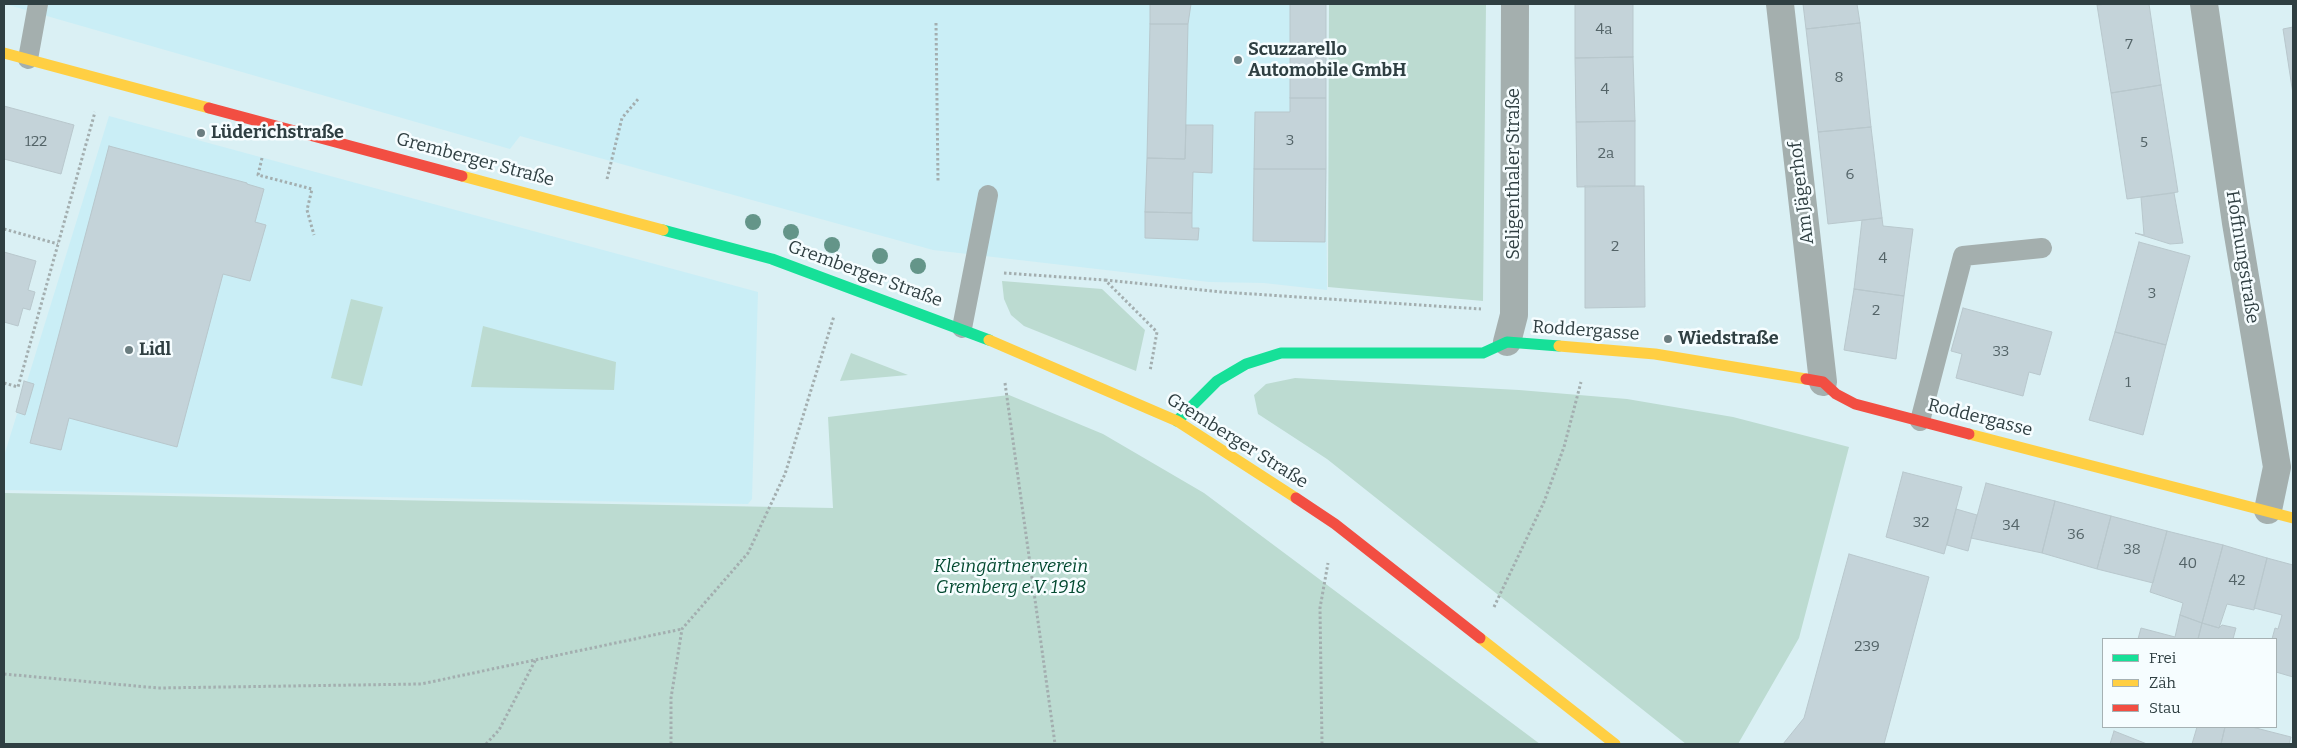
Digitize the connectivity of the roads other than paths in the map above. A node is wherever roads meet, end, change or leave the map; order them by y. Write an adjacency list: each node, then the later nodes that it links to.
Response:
1 (38, 4): 6 (lane)
2 (1515, 4): 10 (street, Seligenthaler Straße)
3 (1780, 4): 11 (street, Am Jägerhof)
4 (2204, 4): 14 (street, Hoffnungstraße)
5 (4, 53): 6 (street, Gremberger Straße)
6 (28, 59): 9 (street, Gremberger Straße)
7 (988, 195): 9 (lane)
8 (2042, 248): 13 (lane)
9 (962, 328): 12 (street, Gremberger Straße)
10 (1507, 342): 11 (street, Roddergasse); 12 (street, Roddergasse)
11 (1824, 382): 13 (street, Roddergasse)
12 (1177, 421): 15 (street, Gremberger Straße)
13 (1920, 421): 14 (street, Roddergasse)
14 (2281, 514)
15 (1615, 744)

